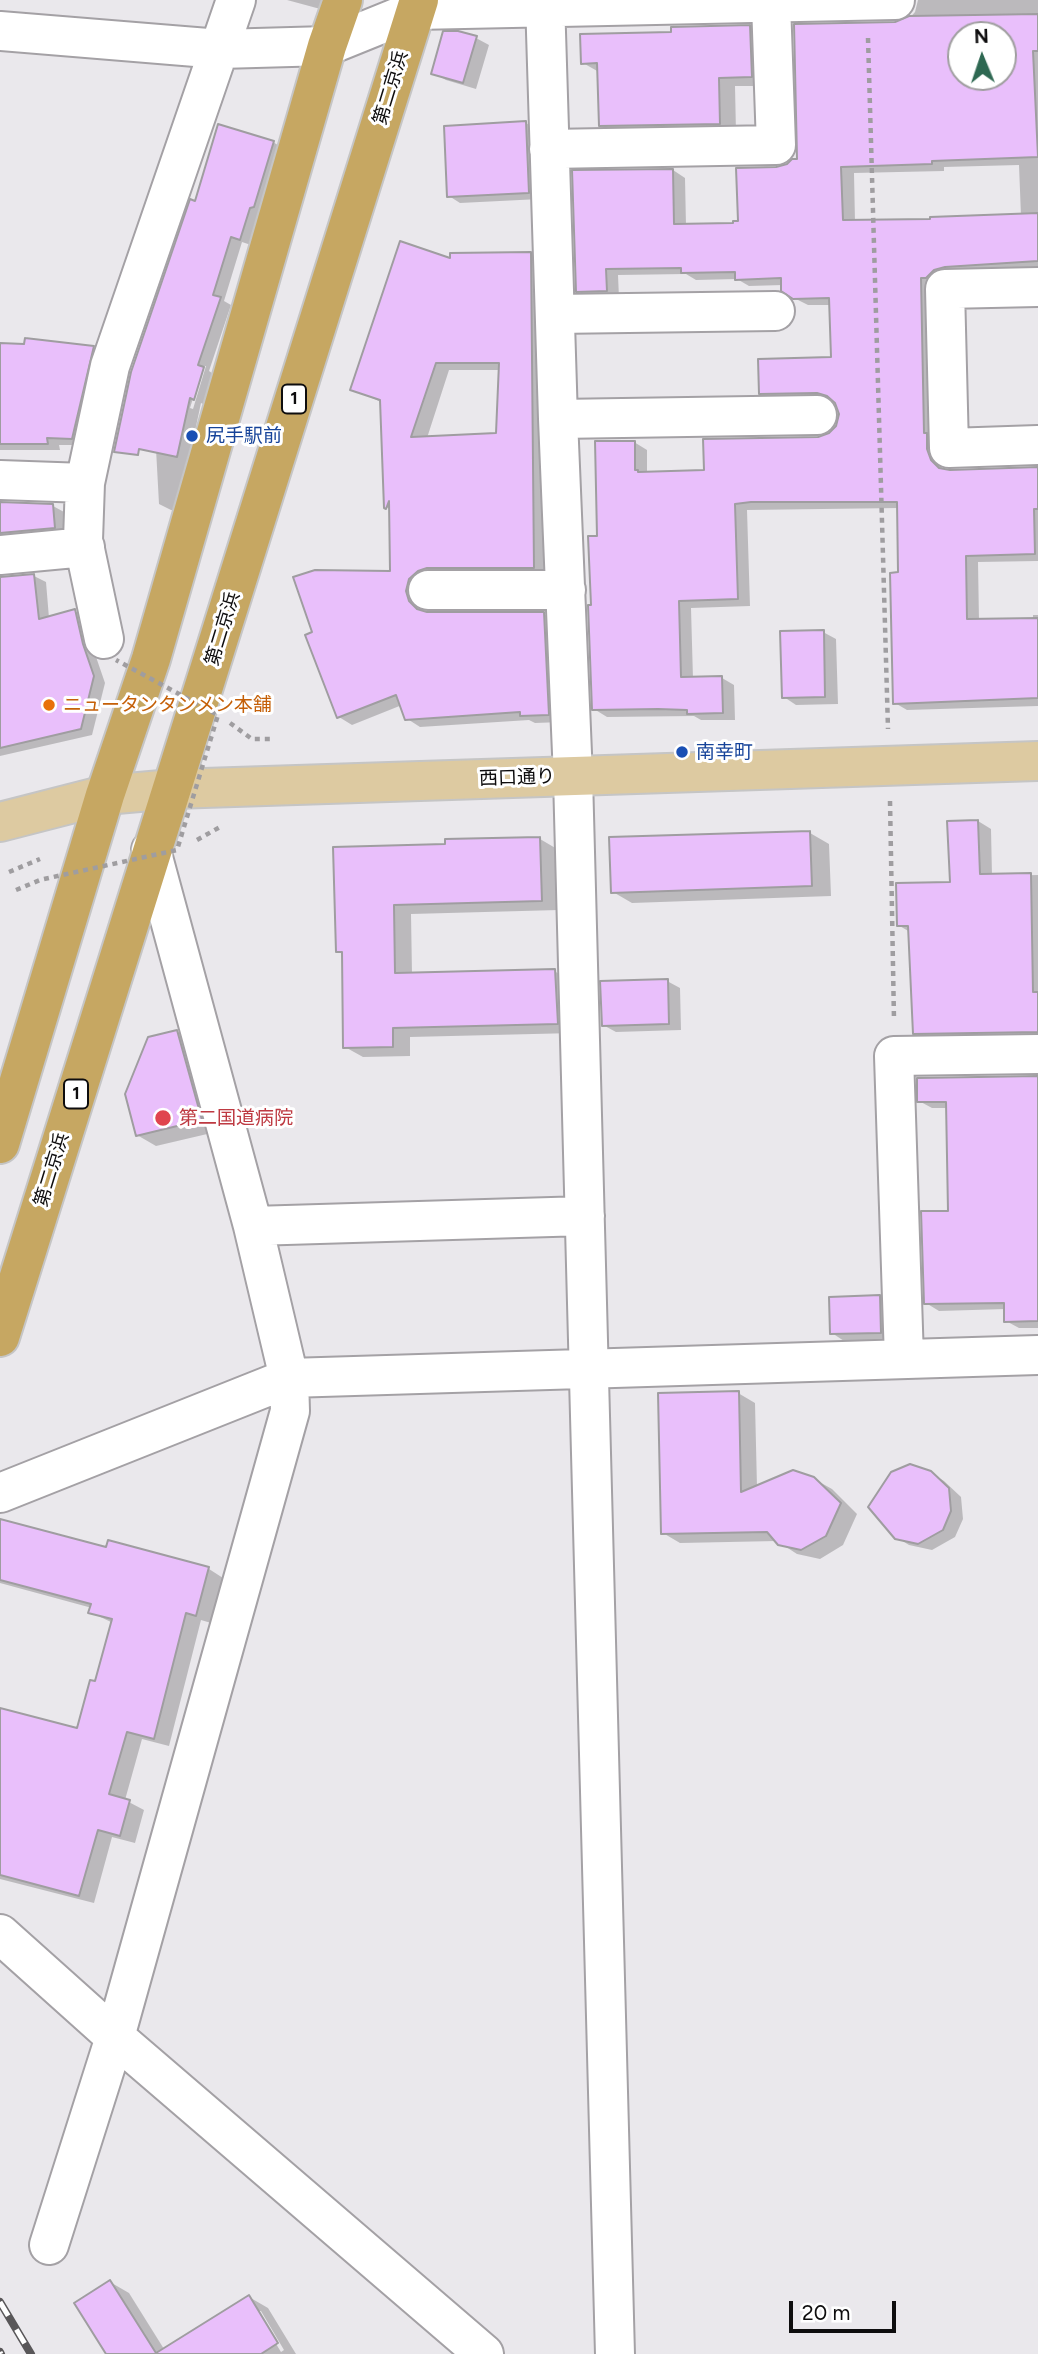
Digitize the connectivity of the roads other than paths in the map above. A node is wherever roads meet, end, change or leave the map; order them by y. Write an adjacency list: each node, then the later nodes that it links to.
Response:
1 (236, 0): 9 (street)
2 (343, 0): 8 (highway)
3 (871, 0): 4 (street)
4 (780, 2): 5 (street); 10 (street)
5 (545, 4): 6 (street); 10 (street)
6 (417, 5): 8 (street); 26 (highway, 第二京浜 / 1)
7 (0, 31): 9 (street)
8 (327, 46): 9 (street); 27 (highway)
9 (220, 50): 18 (street)
10 (549, 149): 13 (street)
11 (1038, 287): 16 (street)
12 (775, 311): 13 (street)
13 (555, 314): 15 (street)
14 (817, 415): 15 (street)
15 (558, 419): 22 (street)
16 (1038, 445)
17 (0, 480): 18 (street)
18 (85, 483): 19 (street)
19 (85, 547): 20 (street); 23 (street)
20 (0, 555)
21 (428, 590): 22 (street)
22 (566, 590): 25 (street)
23 (110, 649)
24 (1038, 761): 25 (main road, 西口通り)
25 (573, 776): 26 (main road, 西口通り); 32 (street)
26 (173, 789): 27 (main road, 西口通り); 29 (highway, 第二京浜 / 1)
27 (105, 795): 28 (main road, 西口通り); 31 (highway)
28 (0, 822)
29 (164, 850): 33 (street); 34 (highway, 第二京浜 / 1)
30 (1038, 1054): 36 (street)
31 (0, 1144)
32 (585, 1216): 33 (street); 37 (street)
33 (253, 1226): 38 (street)
34 (0, 1337)
35 (1038, 1355): 36 (street)
36 (904, 1359): 37 (street)
37 (589, 1368): 38 (street); 44 (street)
38 (289, 1378): 39 (street); 41 (street)
39 (0, 1493)
40 (0, 1934): 41 (street)
41 (115, 2037): 42 (street); 43 (street)
42 (49, 2245)
43 (484, 2354)
44 (615, 2354)

